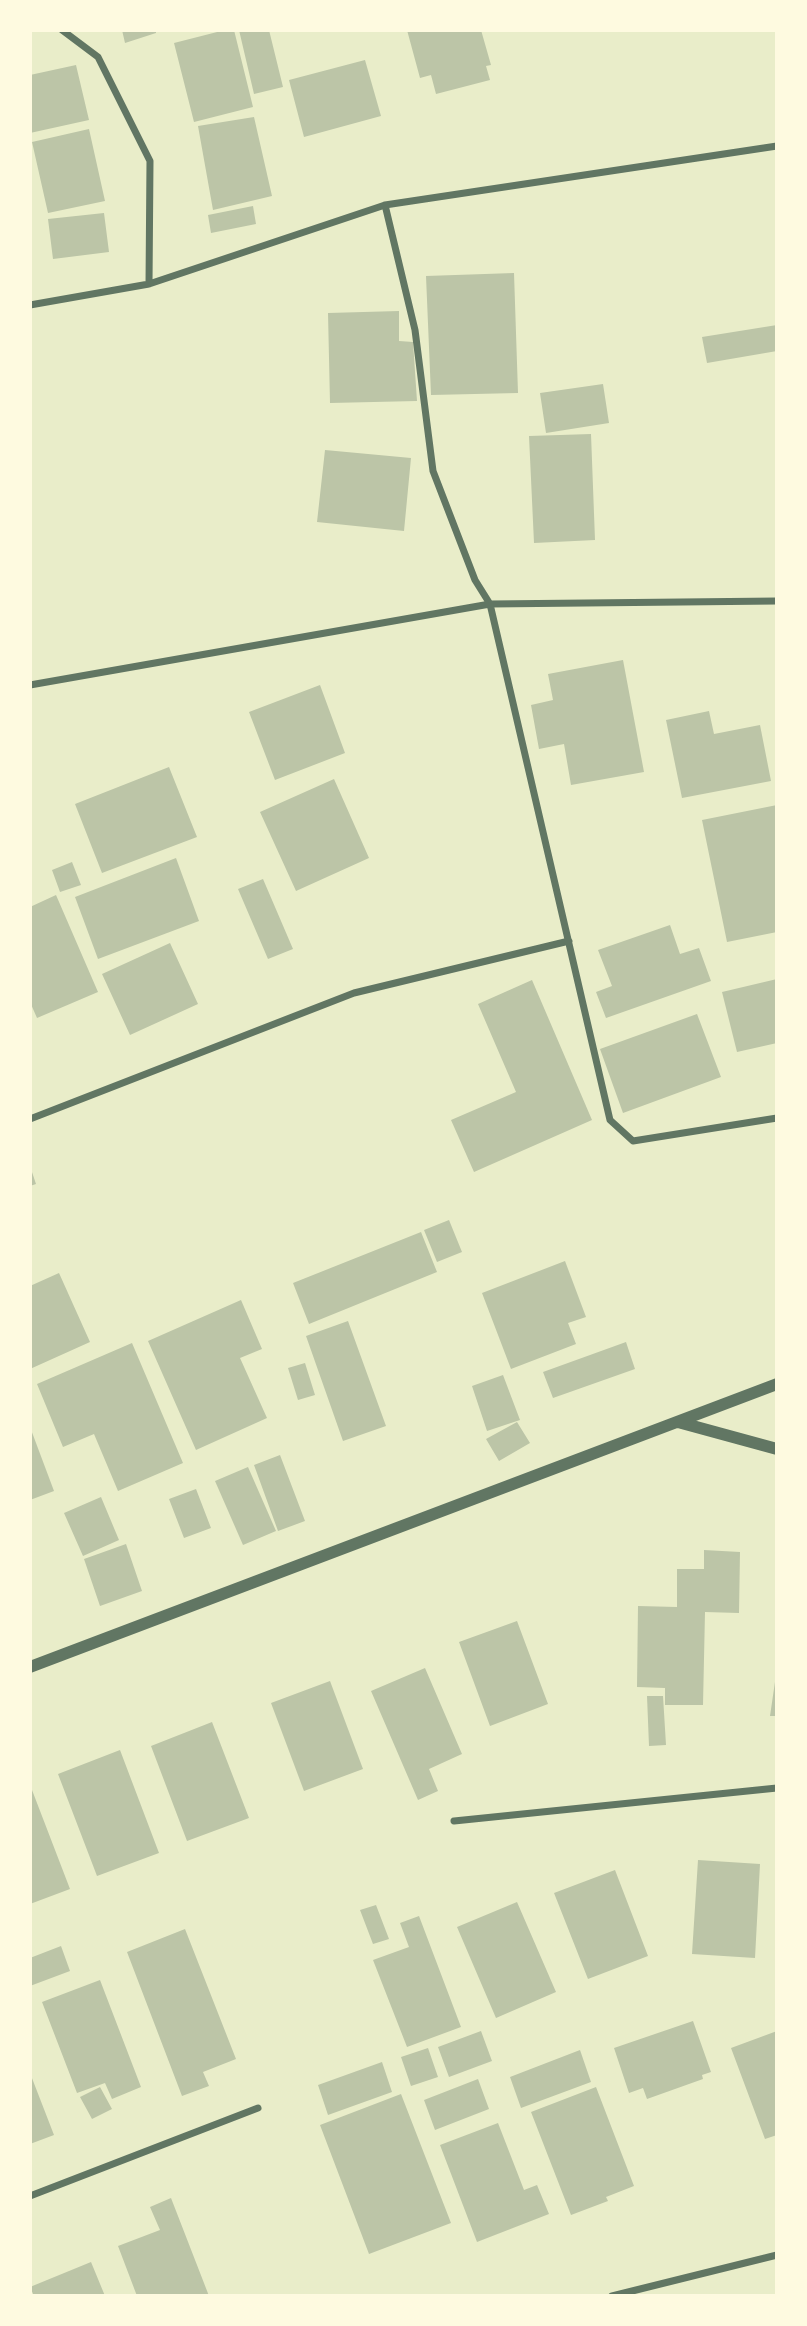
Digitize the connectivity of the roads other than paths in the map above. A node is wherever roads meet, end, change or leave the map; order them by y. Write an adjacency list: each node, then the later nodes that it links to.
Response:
1 (62, 30): 4 (street)
2 (777, 146): 3 (street)
3 (385, 205): 4 (street); 7 (street)
4 (149, 284): 5 (street)
5 (30, 305)
6 (777, 601): 7 (street)
7 (490, 604): 8 (street); 9 (street)
8 (30, 685)
9 (569, 941): 10 (street); 11 (street)
10 (777, 1118)
11 (30, 1119)
12 (777, 1384): 13 (street)
13 (678, 1422): 14 (street); 15 (street)
14 (777, 1449)
15 (30, 1667)
16 (777, 1788): 17 (street)
17 (454, 1821)
18 (258, 2108): 19 (street)
19 (30, 2196)
20 (777, 2255): 21 (street)
21 (612, 2296)

